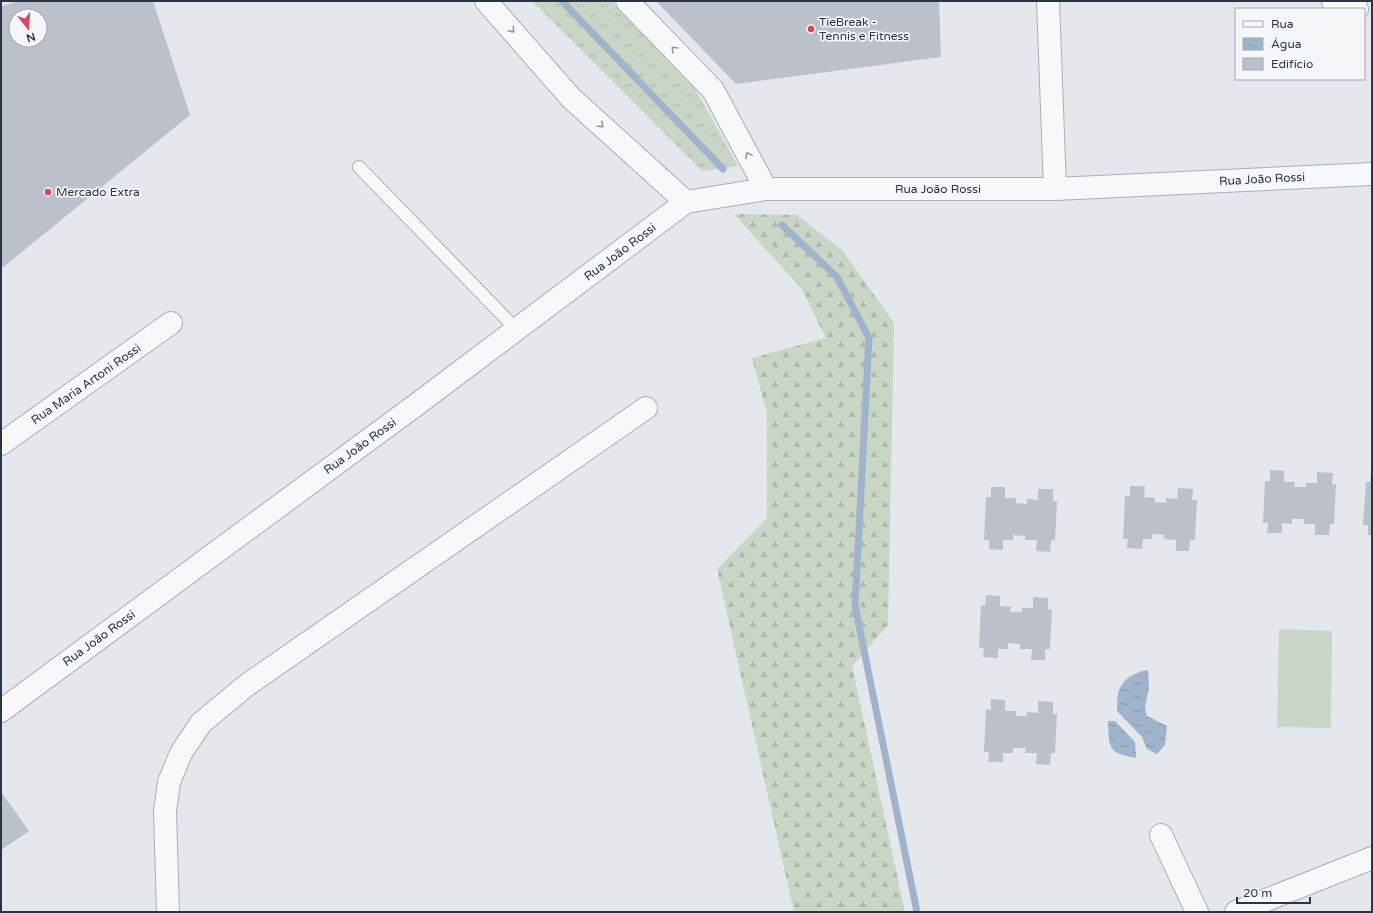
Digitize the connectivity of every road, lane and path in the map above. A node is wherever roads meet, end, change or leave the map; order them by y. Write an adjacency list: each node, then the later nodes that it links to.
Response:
1 (486, 1): 10 (street, one-way to 10)
2 (627, 1): 8 (street, one-way to 2)
3 (1048, 1): 9 (street)
4 (1333, 1): 5 (street)
5 (1354, 8)
6 (359, 167): 12 (lane)
7 (1372, 174): 9 (street, Rua João Rossi)
8 (766, 189): 9 (street, Rua João Rossi); 10 (street, Rua João Rossi)
9 (1055, 190)
10 (686, 202): 12 (street, Rua João Rossi)
11 (171, 323): 14 (street, Rua Maria Artoni Rossi)
12 (517, 330): 15 (street, Rua João Rossi)
13 (646, 408): 18 (street)
14 (1, 444)
15 (1, 711)
16 (1161, 836): 19 (street)
17 (1372, 858): 20 (street)
18 (168, 912)
19 (1197, 912)
20 (1236, 912)

